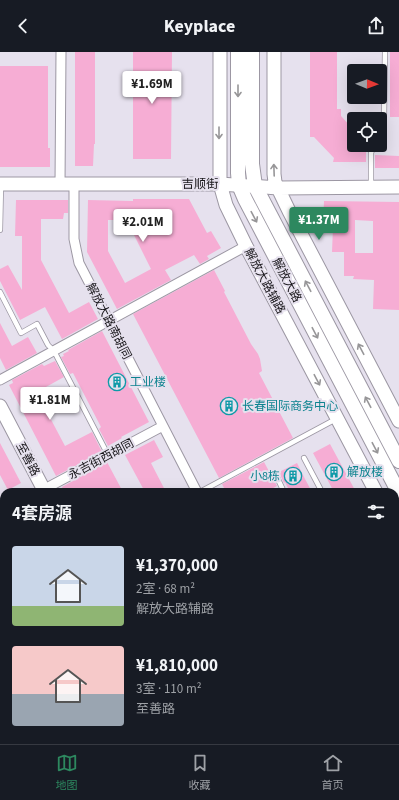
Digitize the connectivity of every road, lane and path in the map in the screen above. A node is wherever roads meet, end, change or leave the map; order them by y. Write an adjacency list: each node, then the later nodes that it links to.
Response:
1 (60, 52): 10 (street)
2 (220, 52): 12 (street, 解放大路辅路, one-way to 12)
3 (238, 52): 13 (main road, 解放大路, one-way to 13)
4 (252, 52): 14 (main road, 解放大路)
5 (274, 52): 17 (street, one-way to 5)
6 (385, 52): 7 (lane)
7 (384, 112)
8 (372, 152): 15 (lane)
9 (1, 184): 10 (street, 吉顺街); 18 (lane)
10 (60, 184): 11 (street, 吉顺街)
11 (74, 184): 12 (street, 吉顺街); 21 (street, 解放大路南胡同)
12 (220, 184): 13 (street, 吉顺街); 19 (street, 解放大路辅路)
13 (239, 185): 14 (street, 吉顺街); 39 (main road, 解放大路, one-way to 39)
14 (255, 186): 17 (street, 吉顺街); 30 (main road, 解放大路, one-way to 14)
15 (372, 187): 16 (street, 吉顺街); 17 (street, 吉顺街)
16 (399, 187)
17 (278, 188): 26 (street, one-way to 17)
18 (0, 230)
19 (246, 246): 21 (street); 25 (street, 解放大路辅路, one-way to 25)
20 (0, 292): 22 (lane)
21 (108, 321): 22 (street); 27 (street, 解放大路南胡同)
22 (54, 351): 23 (street); 28 (lane)
23 (0, 380)
24 (0, 406): 32 (street, 至善路)
25 (337, 419): 35 (lane); 38 (street, 解放大路辅路)
26 (399, 421)
27 (163, 426): 28 (street, 永吉街西胡同); 34 (street, 解放大路南胡同)
28 (108, 455): 33 (street, 永吉街西胡同)
29 (304, 458): 37 (lane)
30 (399, 461)
31 (275, 473): 36 (lane)
32 (41, 488)
33 (48, 488)
34 (196, 488)
35 (206, 488)
36 (282, 488)
37 (320, 488)
38 (374, 488)
39 (396, 488)

